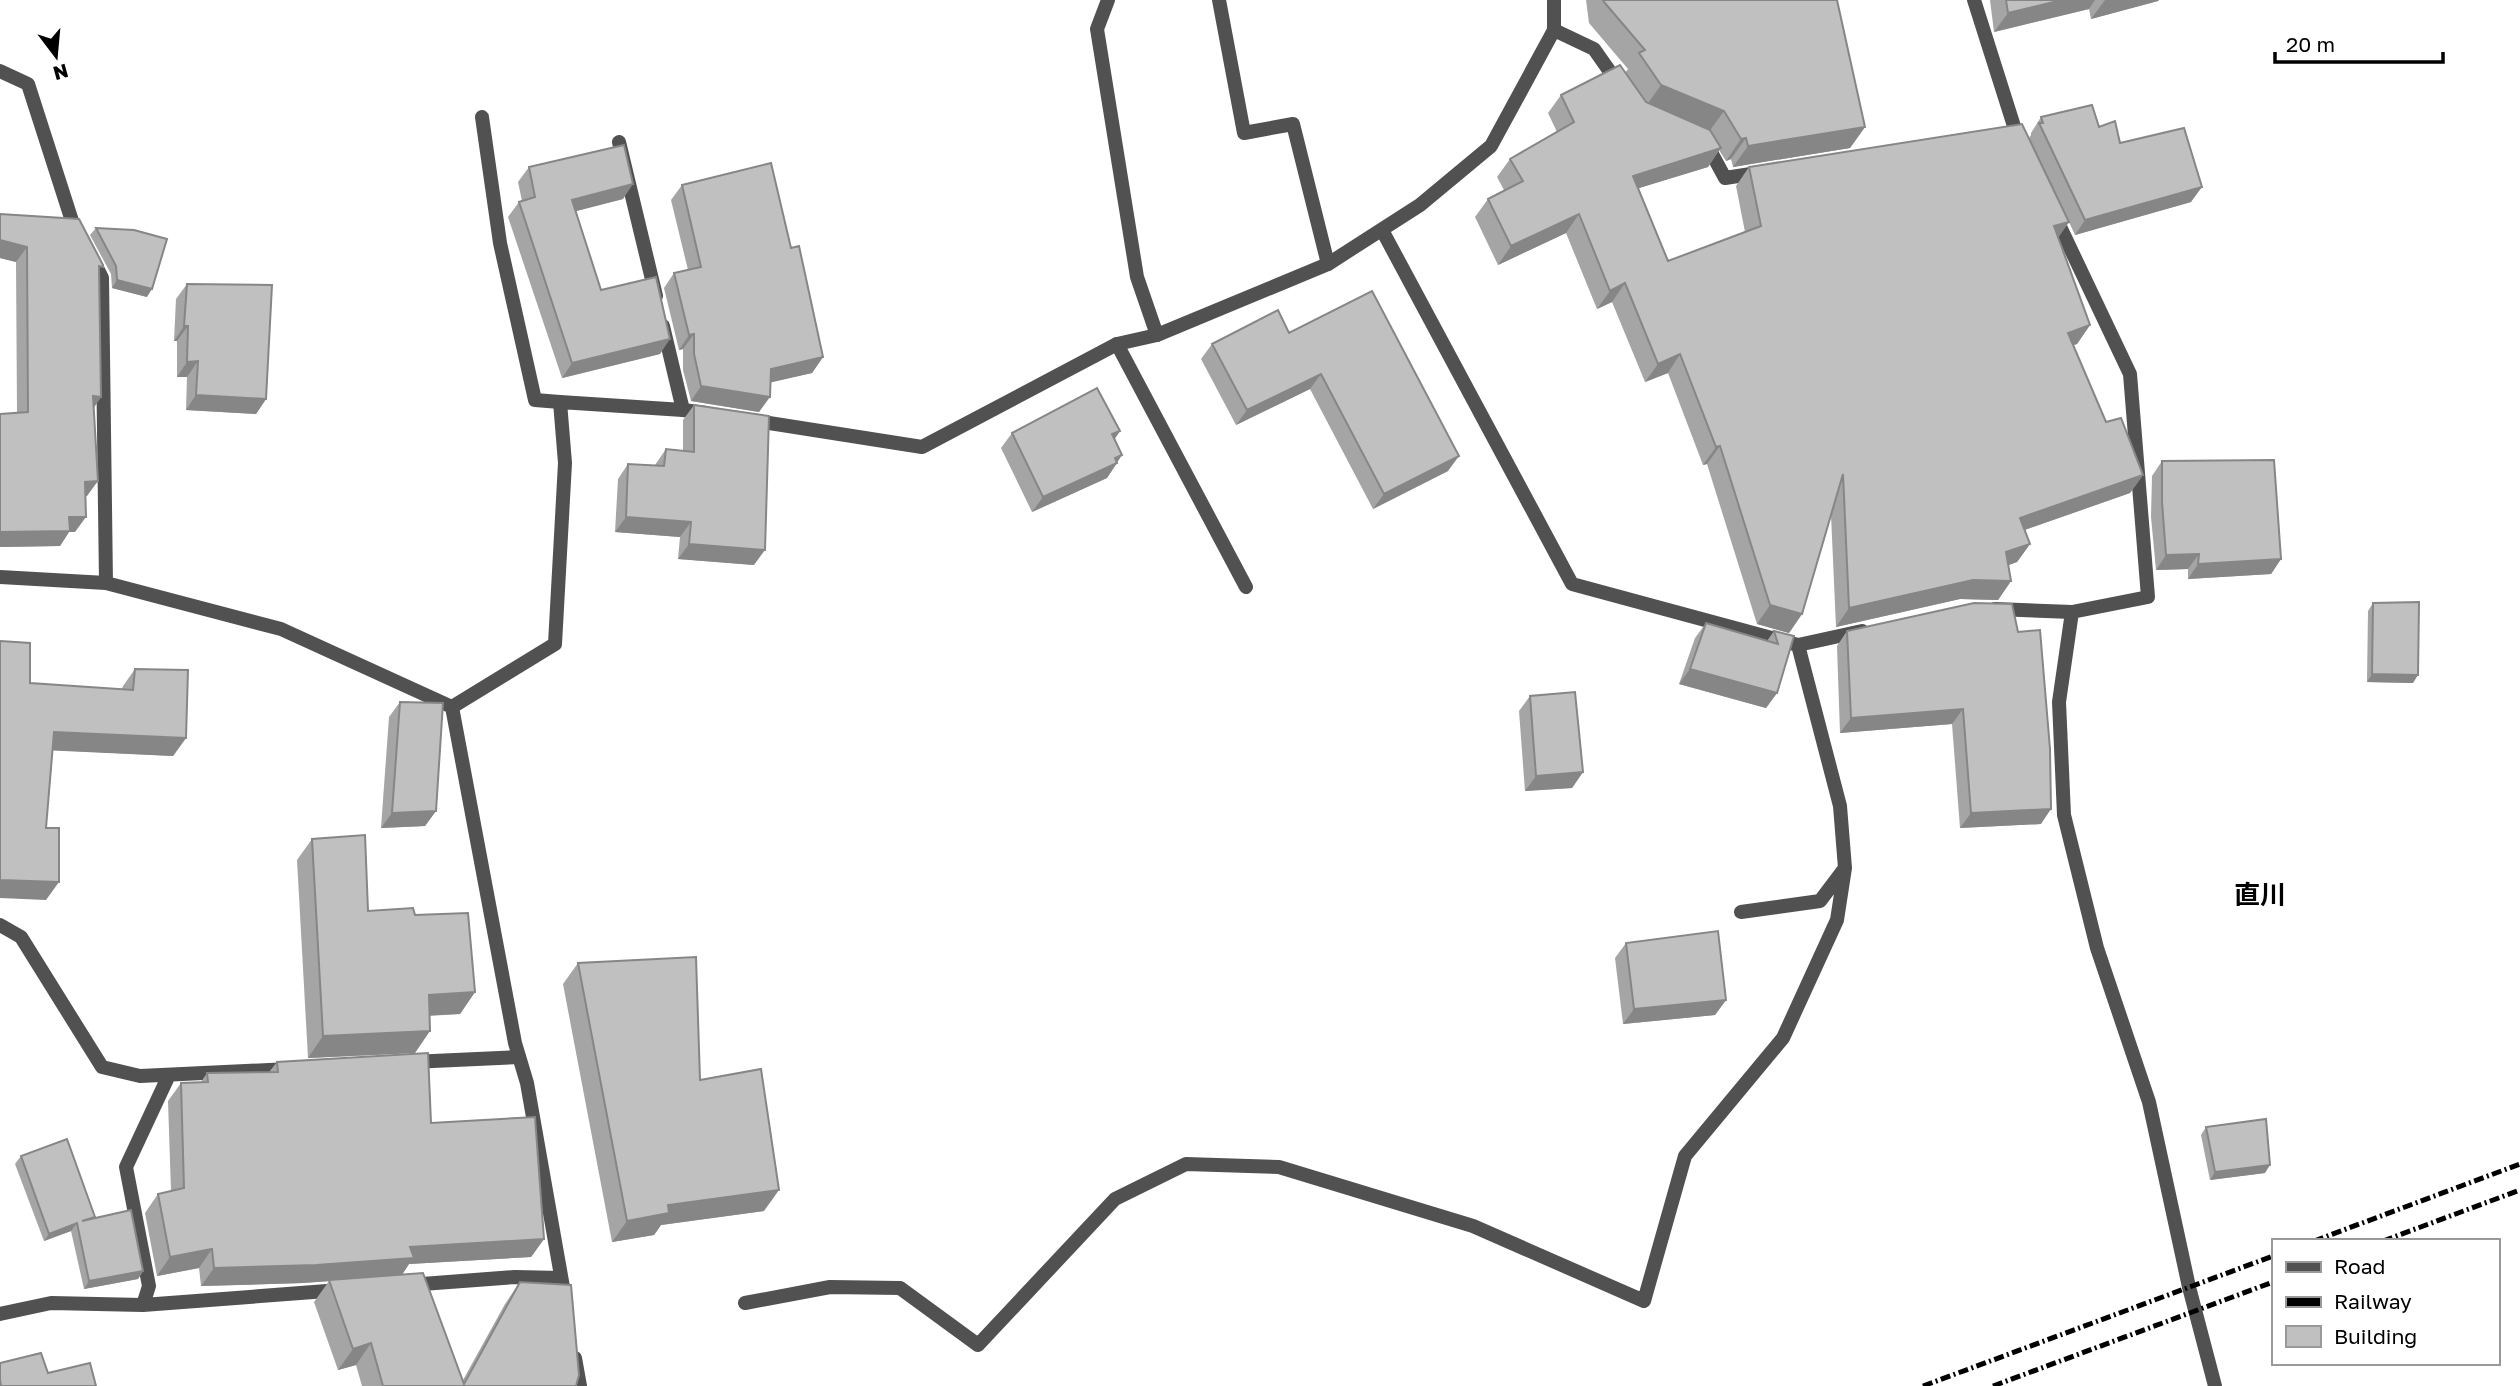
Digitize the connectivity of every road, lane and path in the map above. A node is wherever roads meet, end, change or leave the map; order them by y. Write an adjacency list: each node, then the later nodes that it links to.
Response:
1 (1108, 0): 16 (street)
2 (1219, 0): 15 (street)
3 (1554, 0): 5 (street)
4 (1974, 0): 11 (street)
5 (1554, 30): 7 (street); 14 (street)
6 (0, 71): 21 (street)
7 (1633, 103)
8 (482, 117): 18 (street)
9 (1692, 135): 12 (street)
10 (619, 142): 19 (street)
11 (2026, 156)
12 (1780, 169)
13 (2049, 205): 24 (street)
14 (1382, 230): 15 (street); 26 (street)
15 (1328, 264): 16 (street)
16 (1157, 335): 17 (street)
17 (1117, 344): 19 (street); 22 (street)
18 (560, 402): 19 (street); 27 (street)
19 (683, 410)
20 (0, 577): 21 (street)
21 (106, 583): 27 (street)
22 (1246, 587)
23 (1976, 609): 24 (street)
24 (2072, 612): 44 (street)
25 (1880, 627): 26 (street)
26 (1798, 645): 28 (street)
27 (452, 707): 31 (street)
28 (1845, 868): 29 (street); 38 (street)
29 (1741, 912)
30 (0, 926): 34 (street)
31 (519, 1057): 32 (street); 35 (street)
32 (398, 1063)
33 (303, 1068): 34 (street)
34 (169, 1075): 39 (street)
35 (561, 1278): 36 (street); 41 (street)
36 (391, 1286)
37 (350, 1289): 39 (street)
38 (744, 1303)
39 (143, 1305): 40 (street)
40 (0, 1314)
41 (569, 1318)
42 (573, 1345): 43 (street)
43 (580, 1386)
44 (2215, 1386)

